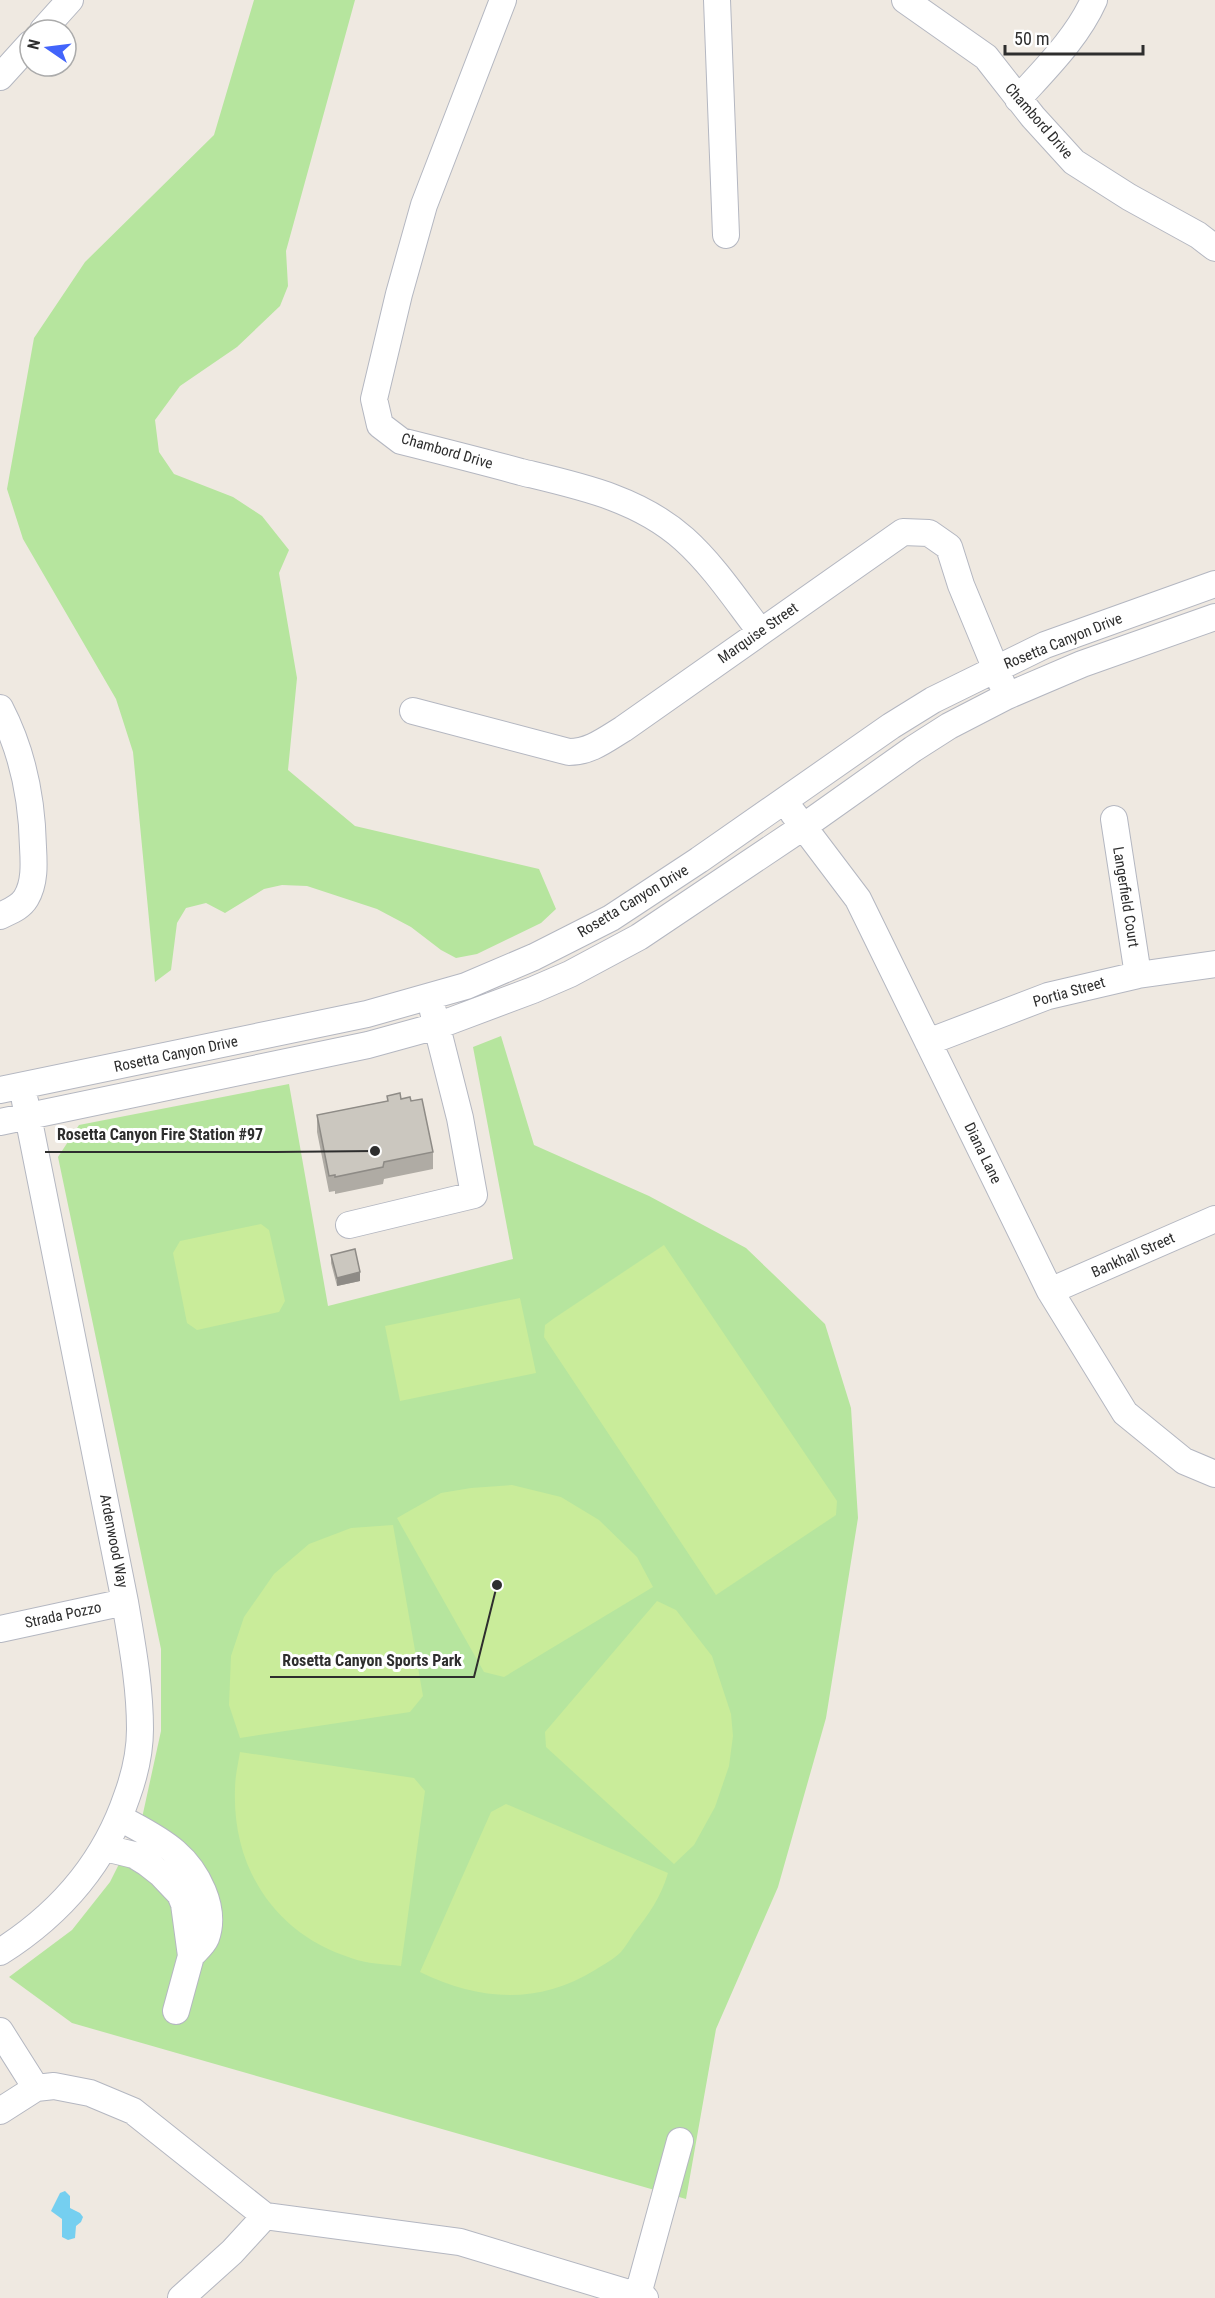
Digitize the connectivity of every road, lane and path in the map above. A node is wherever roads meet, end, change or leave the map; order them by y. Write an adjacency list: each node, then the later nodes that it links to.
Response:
1 (70, 0): 6 (street)
2 (503, 0): 14 (street, Chambord Drive)
3 (717, 0): 10 (street)
4 (905, 0): 9 (street, Chambord Drive)
5 (1094, 0): 9 (street)
6 (54, 18)
7 (18, 57): 8 (street)
8 (0, 77)
9 (1018, 99): 11 (street, Chambord Drive)
10 (726, 235)
11 (1215, 248)
12 (1215, 584): 15 (street, Rosetta Canyon Drive)
13 (1215, 617): 16 (street, Rosetta Canyon Drive)
14 (760, 632): 15 (street, Marquise Street); 18 (street, Marquise Street)
15 (996, 668): 16 (street, Marquise Street); 19 (street, Rosetta Canyon Drive)
16 (1007, 696): 21 (street, Rosetta Canyon Drive)
17 (0, 708): 22 (street)
18 (413, 711)
19 (784, 801): 21 (street, Diana Lane); 25 (street, Rosetta Canyon Drive)
20 (1114, 819): 24 (street, Langerfield Court)
21 (803, 827): 26 (street, Rosetta Canyon Drive); 27 (street, Diana Lane)
22 (0, 916)
23 (1215, 964): 24 (street, Portia Street)
24 (1138, 975): 27 (street, Portia Street)
25 (429, 996): 26 (street); 28 (street, Rosetta Canyon Drive)
26 (437, 1026): 29 (street, Rosetta Canyon Drive); 32 (street)
27 (928, 1042): 33 (street, Diana Lane)
28 (11, 1088): 29 (street, Ardenwood Way)
29 (28, 1116): 30 (street, Rosetta Canyon Drive); 35 (street, Ardenwood Way)
30 (0, 1122)
31 (1215, 1219): 33 (street, Bankhall Street)
32 (349, 1225)
33 (1050, 1291): 34 (street, Diana Lane)
34 (1215, 1474)
35 (125, 1602): 36 (street, Strada Pozzo); 37 (street, Ardenwood Way)
36 (0, 1629)
37 (120, 1818): 38 (street, Ardenwood Way); 40 (street)
38 (105, 1848): 39 (street, Ardenwood Way); 40 (street)
39 (0, 1952)
40 (191, 1956): 41 (street)
41 (176, 2011)
42 (0, 2031): 43 (street)
43 (36, 2088): 44 (street); 46 (street)
44 (0, 2111)
45 (680, 2141): 48 (street)
46 (265, 2216): 47 (street); 49 (street)
47 (573, 2288): 48 (street)
48 (640, 2297)
49 (181, 2298)

